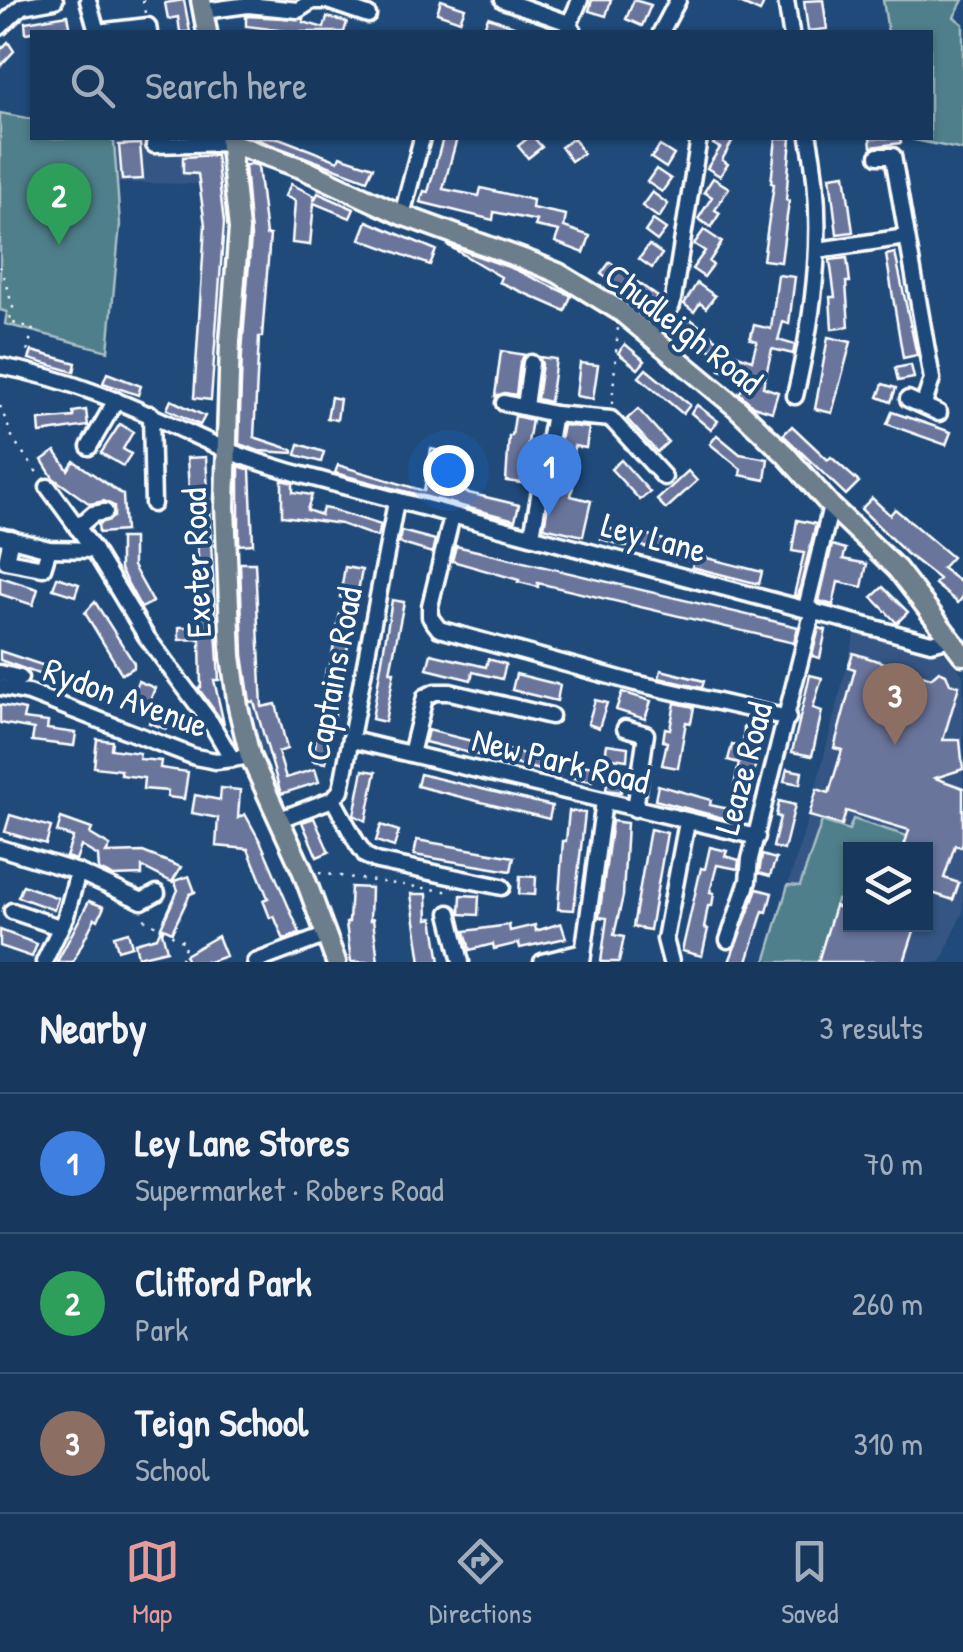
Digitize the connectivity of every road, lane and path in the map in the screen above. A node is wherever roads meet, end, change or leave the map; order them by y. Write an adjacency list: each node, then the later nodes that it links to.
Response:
1 (55, 0): 9 (street)
2 (88, 0): 11 (street)
3 (504, 0): 10 (street)
4 (580, 0): 10 (street)
5 (678, 0): 14 (street)
6 (786, 0): 15 (street)
7 (202, 6): 8 (street)
8 (368, 16)
9 (0, 27)
10 (572, 29)
11 (96, 30)
12 (114, 30): 13 (street)
13 (149, 30)
14 (662, 30)
15 (790, 30)
16 (230, 140): 20 (street); 22 (main road, Chudleigh Road); 43 (main road, Exeter Road)
17 (421, 140): 22 (street)
18 (699, 140): 27 (street)
19 (809, 140): 24 (street)
20 (154, 145)
21 (878, 156): 23 (street)
22 (402, 216): 26 (main road, Chudleigh Road)
23 (906, 237): 24 (street); 35 (street)
24 (818, 250): 31 (street)
25 (0, 266): 30 (path)
26 (620, 311): 27 (main road, Chudleigh Road); 41 (path)
27 (651, 335): 48 (main road, Chudleigh Road)
28 (531, 363): 37 (street)
29 (0, 366): 30 (street, Ley Lane)
30 (22, 370): 33 (street, Ley Lane)
31 (795, 396)
32 (908, 399): 35 (street)
33 (116, 400): 39 (street, Ley Lane); 42 (street)
34 (504, 404): 37 (street)
35 (924, 404): 38 (street)
36 (0, 406): 45 (path)
37 (525, 406): 40 (street)
38 (939, 412)
39 (151, 414): 43 (street, Ley Lane); 47 (street)
40 (554, 414): 41 (street); 52 (street)
41 (611, 420): 44 (street)
42 (89, 447)
43 (226, 450): 46 (street, Ley Lane); 67 (main road, Exeter Road)
44 (664, 477)
45 (48, 488): 51 (street)
46 (396, 502): 50 (street, Ley Lane); 65 (street, Captains Road)
47 (152, 504)
48 (831, 506): 56 (street, Leaze Road); 57 (main road, Chudleigh Road)
49 (105, 512): 51 (street)
50 (452, 516): 52 (street, Ley Lane); 63 (street)
51 (77, 528): 55 (street)
52 (532, 534): 56 (street, Ley Lane)
53 (6, 537): 54 (street); 54 (street)
54 (49, 549): 55 (street)
55 (94, 550): 67 (street)
56 (810, 609): 57 (street, Ley Lane); 63 (street, Leaze Road)
57 (951, 638): 58 (main road, Chudleigh Road)
58 (963, 655)
59 (0, 674): 60 (street)
60 (20, 678)
61 (0, 686): 67 (street, Rydon Avenue)
62 (551, 716): 66 (street)
63 (788, 718): 73 (street, Leaze Road)
64 (625, 728): 70 (street)
65 (352, 740): 66 (street, New Park Road); 68 (street, Captains Road)
66 (411, 754): 69 (street, New Park Road)
67 (241, 758): 71 (main road, Exeter Road)
68 (333, 799): 71 (street, Captains Road); 77 (street)
69 (604, 801): 70 (street, New Park Road); 86 (street)
70 (635, 809): 72 (street, New Park Road)
71 (280, 819): 75 (main road, Exeter Road)
72 (687, 822): 73 (street, New Park Road); 93 (street)
73 (757, 837): 85 (street, Leaze Road)
74 (0, 848): 76 (street)
75 (302, 870): 81 (path); 84 (main road, Exeter Road)
76 (78, 872): 79 (street); 83 (street)
77 (502, 888)
78 (157, 893): 79 (street)
79 (142, 900): 82 (street)
80 (12, 911): 83 (street)
81 (449, 913): 91 (street)
82 (144, 919): 88 (path)
83 (58, 927): 87 (street)
84 (327, 935): 89 (street); 90 (main road, Exeter Road)
85 (728, 940)
86 (583, 957): 92 (street)
87 (44, 962)
88 (180, 962)
89 (255, 962)
90 (336, 962)
91 (461, 962)
92 (542, 962)
93 (672, 962)

